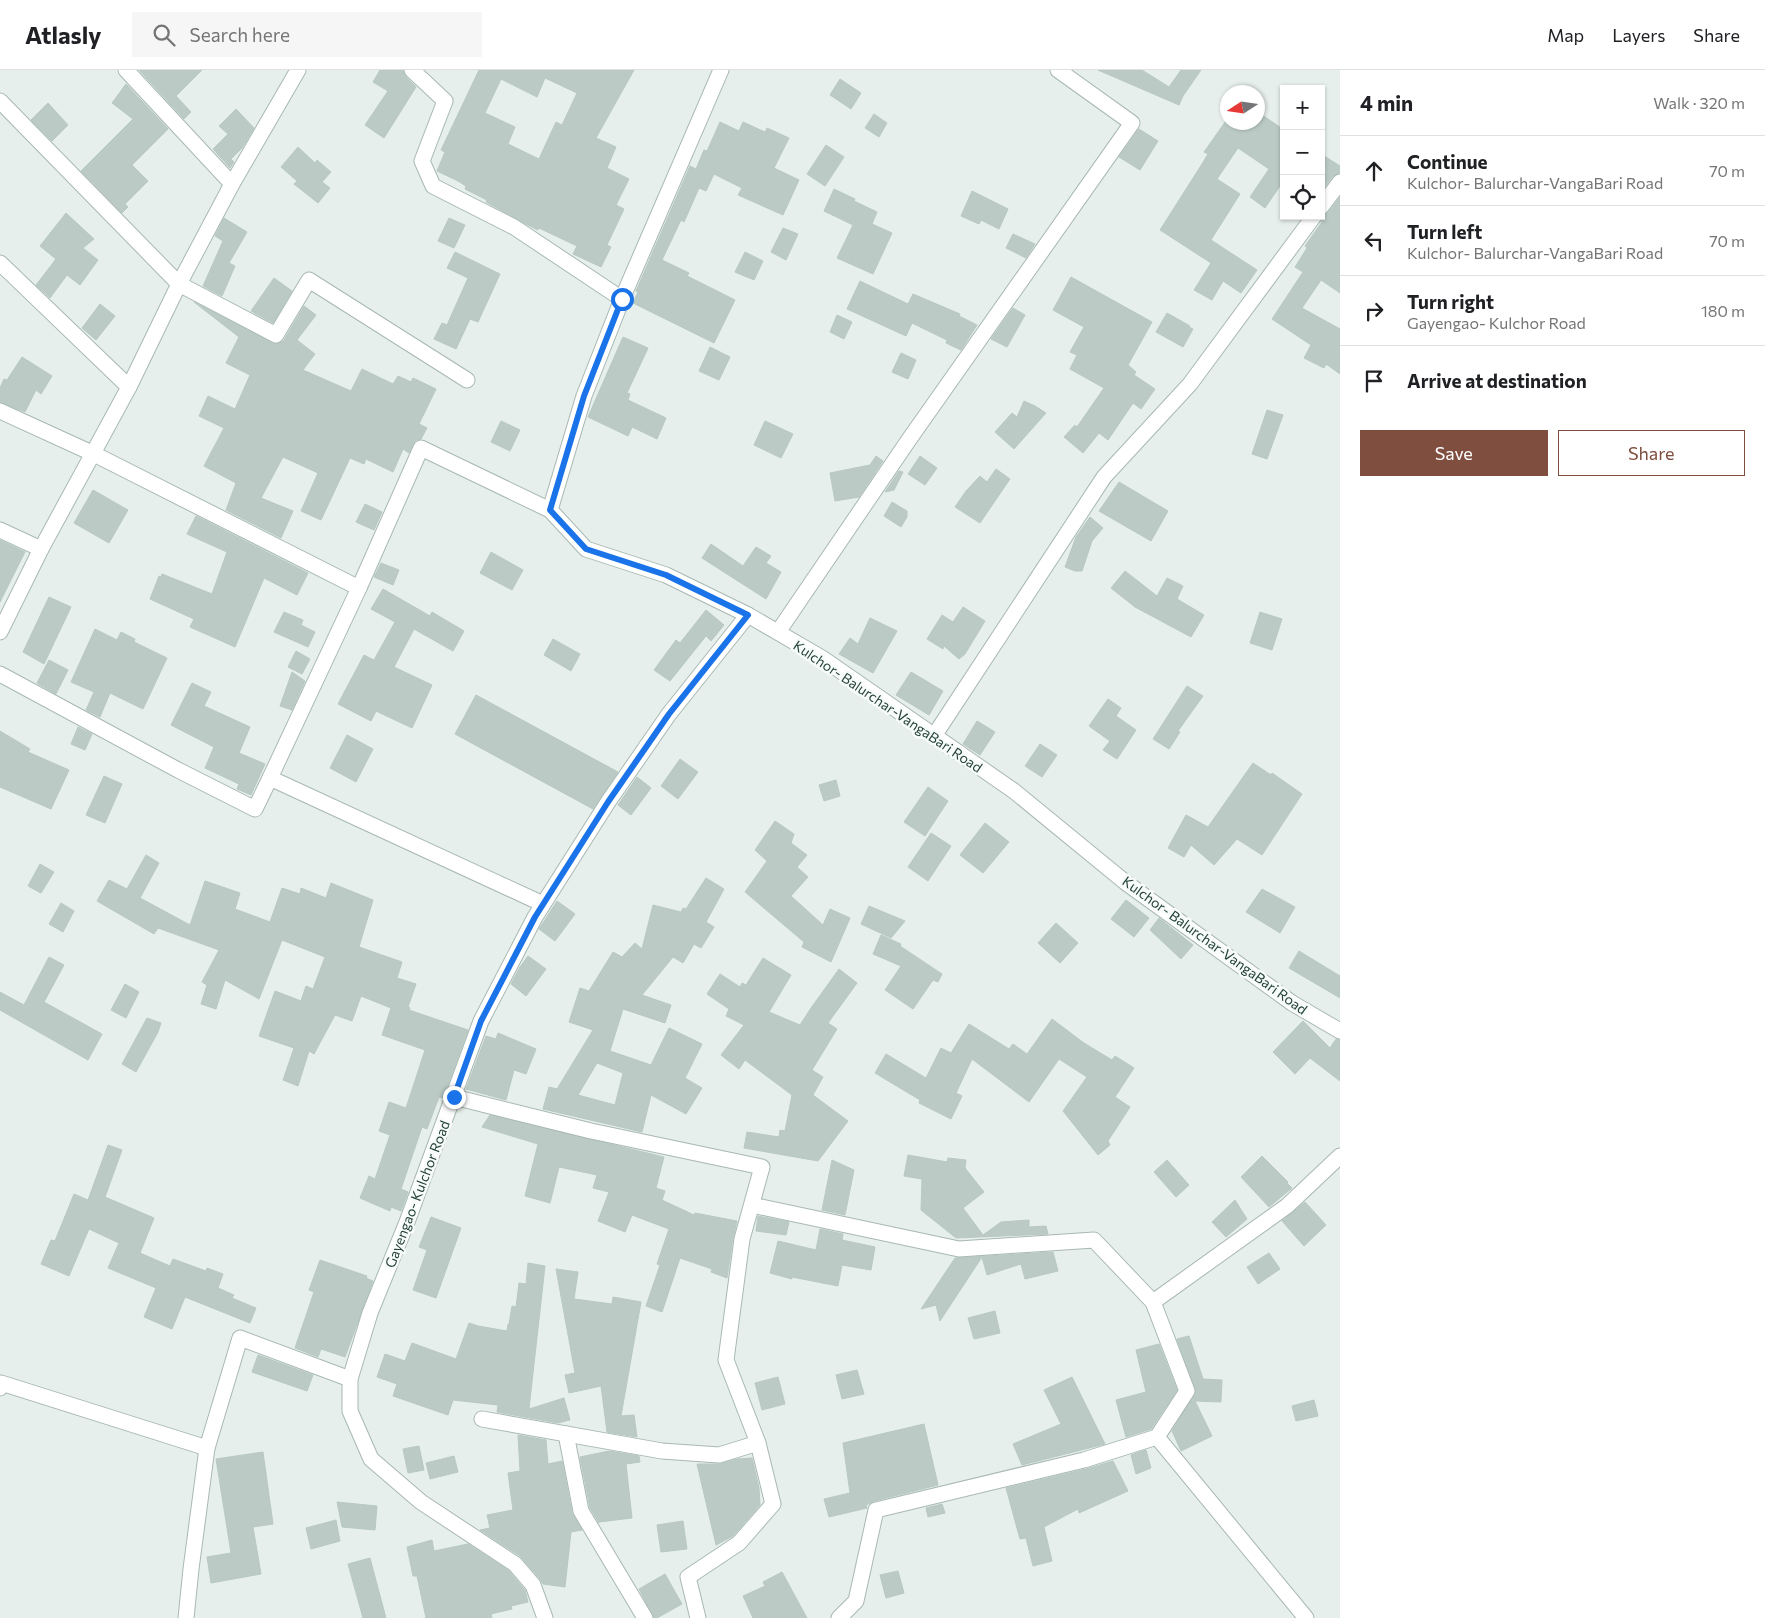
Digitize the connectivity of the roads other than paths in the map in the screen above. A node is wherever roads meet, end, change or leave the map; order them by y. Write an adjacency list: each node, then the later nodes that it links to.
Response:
1 (126, 70): 8 (street)
2 (298, 70): 8 (street)
3 (412, 70): 13 (street)
4 (721, 70): 13 (street)
5 (1058, 70): 24 (street)
6 (0, 101): 12 (street)
7 (1340, 182): 9 (street)
8 (232, 184): 12 (street)
9 (1325, 202)
10 (1311, 220): 26 (street)
11 (0, 263): 15 (street)
12 (179, 284): 14 (street); 15 (street)
13 (622, 299): 18 (street)
14 (467, 380)
15 (130, 387): 17 (street)
16 (0, 411): 17 (street)
17 (94, 454): 20 (street); 21 (street)
18 (550, 510): 21 (street); 22 (street, Kulchor- Balurchar-VangaBari Road)
19 (0, 530): 20 (street)
20 (41, 549): 23 (street)
21 (359, 588): 27 (street)
22 (748, 615): 24 (street, Kulchor- Balurchar-VangaBari Road); 28 (street, Gayengao- Kulchor Road)
23 (0, 632)
24 (778, 632): 26 (street, Kulchor- Balurchar-VangaBari Road)
25 (0, 674): 27 (street)
26 (934, 736): 29 (street, Kulchor- Balurchar-VangaBari Road)
27 (270, 778): 28 (street)
28 (543, 904): 30 (street, Gayengao- Kulchor Road)
29 (1340, 1031)
30 (454, 1097): 32 (street); 34 (street, Gayengao- Kulchor Road)
31 (1340, 1156): 33 (street)
32 (752, 1205): 33 (street); 39 (street)
33 (1153, 1302): 38 (street)
34 (350, 1379): 40 (street); 42 (street, Gayengao- Kulchor Road)
35 (0, 1388): 40 (street)
36 (482, 1419): 37 (street)
37 (566, 1434): 39 (street); 43 (street)
38 (1157, 1436): 45 (street); 46 (street)
39 (758, 1443): 44 (street)
40 (207, 1448): 41 (street)
41 (186, 1618)
42 (545, 1618)
43 (645, 1618)
44 (698, 1618)
45 (839, 1618)
46 (1306, 1618)

